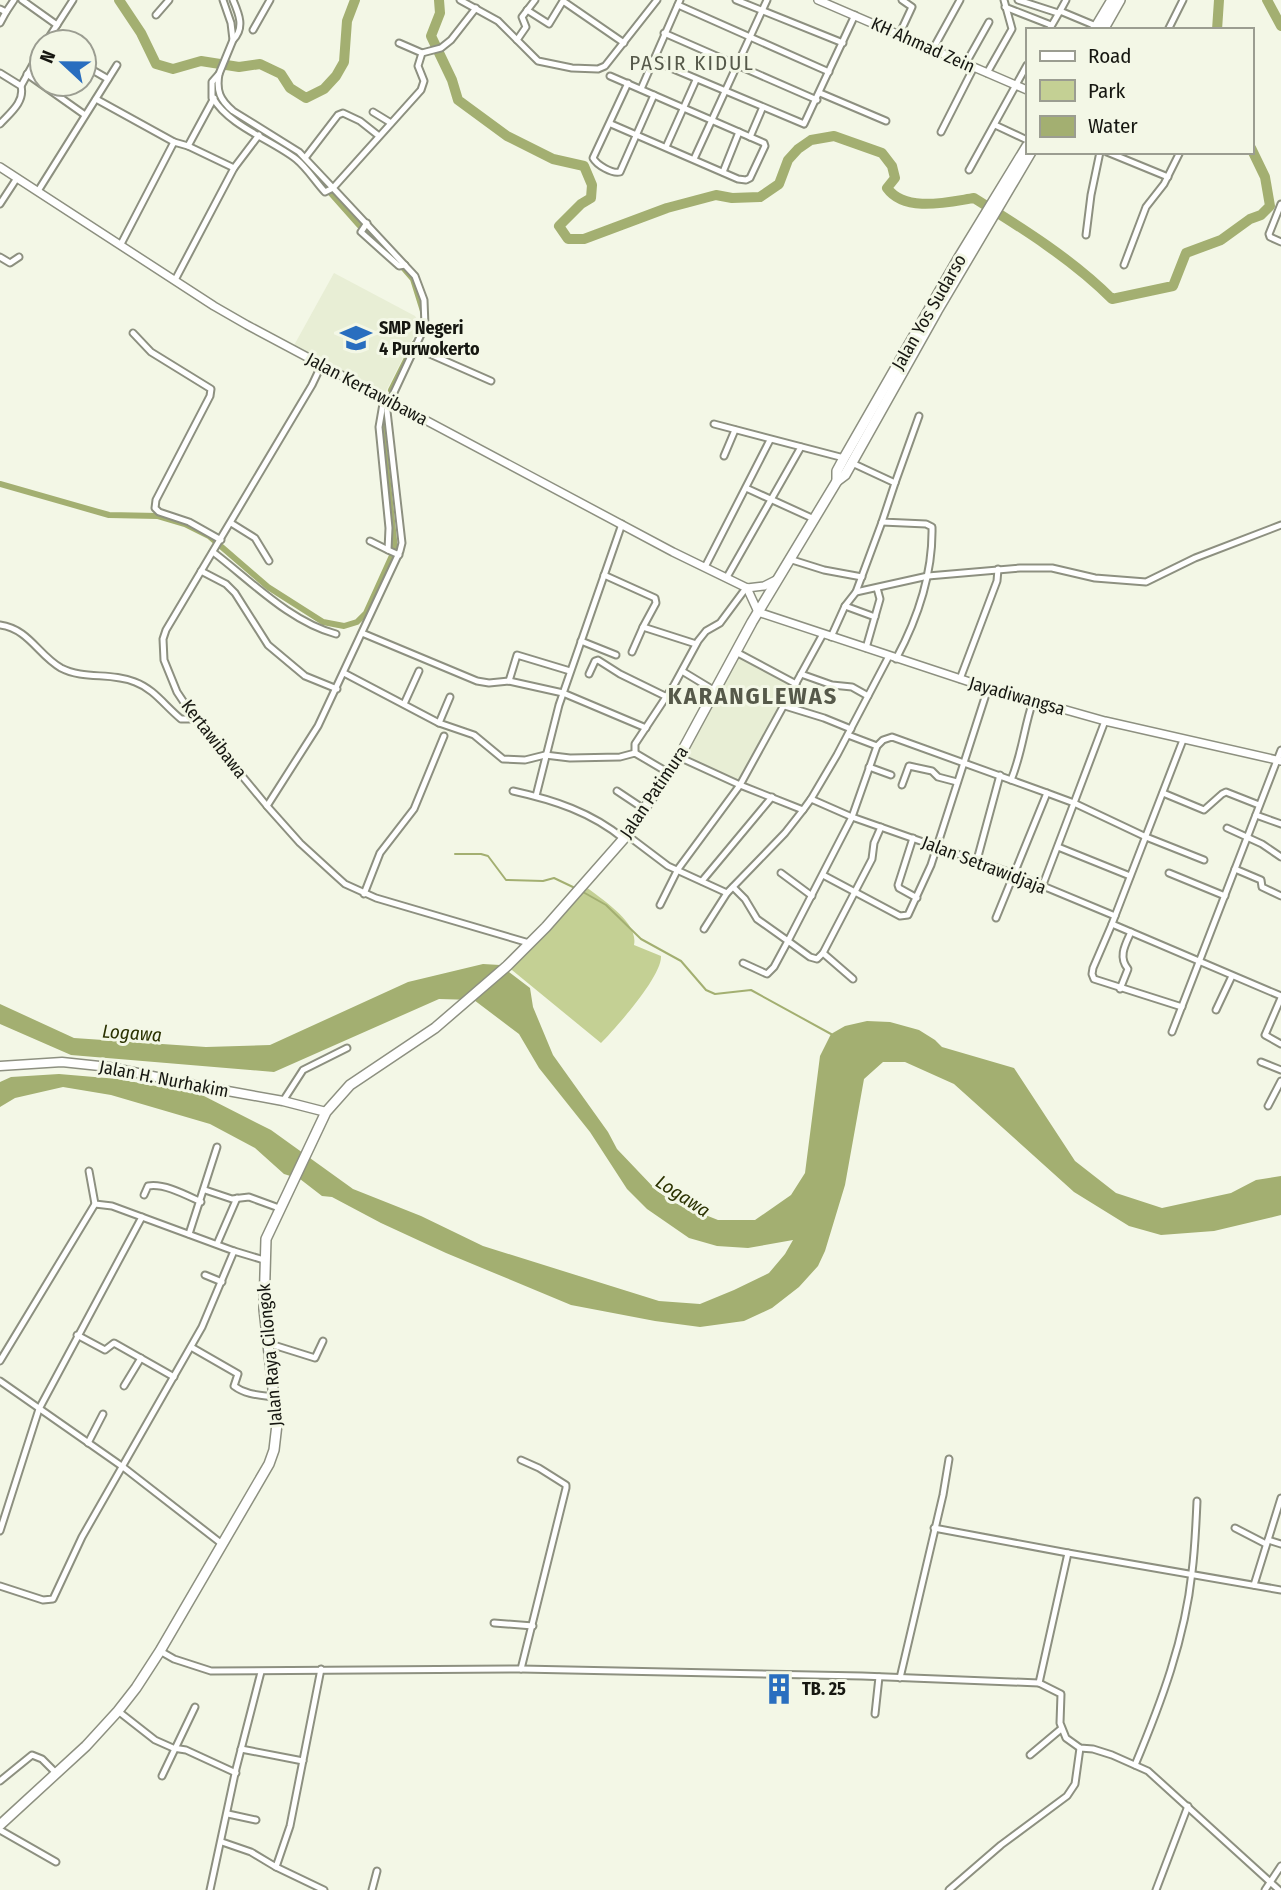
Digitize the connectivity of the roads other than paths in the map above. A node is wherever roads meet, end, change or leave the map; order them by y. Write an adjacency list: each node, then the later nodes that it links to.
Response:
1 (14, 0): 27 (street)
2 (22, 0): 33 (street)
3 (73, 0): 33 (street)
4 (169, 0): 29 (street)
5 (223, 0): 43 (street)
6 (233, 0): 43 (street)
7 (270, 0): 38 (street)
8 (460, 0): 24 (street)
9 (535, 0): 25 (street)
10 (657, 0): 45 (street)
11 (736, 0): 26 (street)
12 (767, 0): 26 (street)
13 (818, 0): 22 (street, KH Ahmad Zein)
14 (960, 0): 47 (street)
15 (1018, 0): 28 (street)
16 (1066, 0): 28 (street)
17 (1112, 0): 36 (highway)
18 (1120, 0): 36 (highway)
19 (1183, 0): 37 (street)
20 (907, 1): 40 (street)
21 (679, 3): 39 (street); 41 (street)
22 (833, 3): 30 (street, KH Ahmad Zein)
23 (1005, 3): 35 (street); 57 (street)
24 (476, 8): 42 (street); 48 (street)
25 (527, 10): 42 (street); 45 (street)
26 (762, 10): 41 (street); 46 (street)
27 (3, 11): 32 (street)
28 (1059, 12): 35 (street); 36 (street)
29 (156, 15)
30 (855, 15): 40 (street, KH Ahmad Zein); 46 (street)
31 (989, 22): 52 (street)
32 (0, 23)
33 (57, 25): 34 (street)
34 (55, 28)
35 (1050, 28)
36 (1103, 28)
37 (1169, 28)
38 (253, 30)
39 (664, 33): 49 (street); 50 (street)
40 (899, 35): 47 (street, KH Ahmad Zein)
41 (750, 37): 50 (street); 55 (street)
42 (517, 40): 45 (street)
43 (233, 41): 70 (street)
44 (399, 43): 48 (street)
45 (624, 43)
46 (843, 43): 55 (street)
47 (933, 48): 52 (street, KH Ahmad Zein)
48 (426, 52): 80 (street)
49 (652, 61): 61 (street); 65 (street)
50 (737, 64): 67 (street); 72 (street)
51 (117, 65): 60 (street)
52 (970, 65): 57 (street, KH Ahmad Zein); 84 (street)
53 (1026, 67): 63 (street)
54 (0, 72): 64 (street)
55 (829, 72): 68 (street)
56 (98, 73): 60 (street)
57 (987, 73): 63 (street, KH Ahmad Zein)
58 (27, 74): 64 (street); 76 (street)
59 (610, 76): 62 (street)
60 (108, 79): 71 (street)
61 (696, 80): 67 (street); 73 (street)
62 (628, 83): 65 (street); 81 (street)
63 (1015, 85): 66 (street, KH Ahmad Zein); 82 (street)
64 (21, 86): 79 (street)
65 (641, 89): 69 (street)
66 (1026, 90)
67 (724, 92): 74 (street); 77 (street)
68 (820, 93): 72 (street); 78 (street)
69 (654, 95): 73 (street); 86 (street)
70 (216, 97): 85 (street); 91 (street)
71 (96, 99): 76 (street); 90 (street)
72 (817, 100): 74 (street)
73 (684, 107): 77 (street); 92 (street)
74 (762, 108): 88 (street)
75 (373, 112): 80 (street)
76 (85, 115): 108 (street)
77 (712, 120): 83 (street); 99 (street)
78 (886, 121)
79 (0, 124)
80 (391, 124): 87 (street)
81 (611, 124): 86 (street); 86 (street)
82 (995, 125): 89 (street); 102 (street)
83 (739, 132): 88 (street); 103 (street)
84 (941, 132)
85 (260, 133): 98 (street); 101 (street); 107 (street)
86 (637, 135): 92 (street)
87 (379, 136): 98 (street); 107 (street)
88 (750, 137): 103 (street)
89 (1026, 140)
90 (174, 142): 91 (street); 114 (street)
91 (188, 146): 101 (street)
92 (666, 146): 99 (street)
93 (1026, 148): 106 (highway, Jalan Yos Sudarso)
94 (1030, 154): 106 (highway, Jalan Yos Sudarso)
95 (1100, 154): 112 (street)
96 (1112, 154): 104 (street)
97 (1179, 154): 104 (street)
98 (306, 158): 107 (street)
99 (694, 159): 103 (street)
100 (0, 167): 105 (street, Jalan Kertawibawa)
101 (234, 168): 119 (street)
102 (969, 170)
103 (723, 172)
104 (1168, 177): 117 (street)
105 (17, 178): 108 (street, Jalan Kertawibawa); 109 (street)
106 (1009, 183): 132 (highway, Jalan Yos Sudarso)
107 (330, 190): 111 (street)
108 (38, 191): 114 (street, Jalan Kertawibawa)
109 (0, 204)
110 (1281, 204): 113 (street)
111 (364, 227): 118 (street); 118 (street)
112 (1086, 235)
113 (1281, 242)
114 (121, 244): 119 (street, Jalan Kertawibawa)
115 (0, 257): 116 (street)
116 (19, 257)
117 (1124, 265)
118 (403, 266): 121 (street)
119 (175, 280): 122 (street, Jalan Kertawibawa)
120 (133, 333): 141 (street)
121 (415, 348): 123 (street); 124 (street)
122 (321, 366): 124 (street, Jalan Kertawibawa); 138 (street, Kertawibawa)
123 (491, 381)
124 (387, 399): 128 (street); 128 (street); 139 (street, Jalan Kertawibawa)
125 (919, 416): 133 (street)
126 (714, 424): 127 (street)
127 (735, 430): 129 (street); 131 (street)
128 (384, 440): 144 (street); 144 (street)
129 (770, 440): 130 (street); 134 (street)
130 (801, 447): 132 (street); 135 (street)
131 (724, 456)
132 (848, 461): 133 (street); 136 (highway, Jalan Yos Sudarso)
133 (895, 483): 137 (street)
134 (746, 488): 135 (street); 147 (street)
135 (771, 499): 136 (street); 151 (street)
136 (814, 519): 145 (highway, Jalan Yos Sudarso)
137 (882, 522): 152 (street); 154 (street)
138 (231, 523): 141 (street, Kertawibawa); 146 (street)
139 (622, 524): 147 (street, Jalan Kertawibawa); 150 (street)
140 (1281, 525): 149 (street)
141 (220, 541): 143 (street, Kertawibawa)
142 (370, 541): 144 (street)
143 (214, 550): 148 (street, Kertawibawa); 164 (street)
144 (394, 553): 163 (street)
145 (789, 559): 152 (street); 153 (highway, Jalan Yos Sudarso)
146 (269, 561)
147 (705, 567): 151 (street, Jalan Kertawibawa)
148 (202, 569): 183 (street); 192 (street, Kertawibawa)
149 (998, 569): 154 (street); 179 (street)
150 (604, 575): 162 (street); 166 (street)
151 (727, 577): 155 (street, Jalan Kertawibawa)
152 (862, 577): 157 (street)
153 (778, 579): 155 (street); 159 (highway, Jalan Yos Sudarso)
154 (927, 579): 156 (street); 172 (street)
155 (747, 588): 159 (street); 167 (street)
156 (877, 588): 157 (street); 160 (street)
157 (856, 592): 158 (street)
158 (845, 606): 160 (street); 165 (street)
159 (758, 611): 165 (street, Jayadiwangsa); 170 (highway, Jalan Patimura)
160 (875, 617): 168 (street)
161 (0, 625): 192 (street)
162 (643, 627): 167 (street); 169 (street)
163 (362, 633): 176 (street); 180 (street)
164 (336, 634)
165 (827, 635): 168 (street, Jayadiwangsa); 178 (street)
166 (581, 641): 171 (street); 174 (street)
167 (696, 644): 175 (street)
168 (866, 648): 172 (street, Jayadiwangsa)
169 (632, 652)
170 (736, 652): 181 (street); 184 (highway, Jalan Patimura)
171 (616, 655)
172 (892, 657): 179 (street, Jayadiwangsa); 187 (street)
173 (419, 671): 190 (street)
174 (570, 671): 180 (street); 185 (street)
175 (682, 671): 184 (street); 186 (street)
176 (344, 673): 183 (street); 190 (street)
177 (589, 674): 186 (street)
178 (802, 674): 181 (street); 187 (street)
179 (960, 680): 182 (street, Jayadiwangsa)
180 (509, 681): 185 (street)
181 (796, 684): 191 (street)
182 (988, 688): 189 (street, Jayadiwangsa); 205 (street)
183 (337, 689): 223 (street)
184 (715, 691): 203 (highway, Jalan Patimura)
185 (563, 694): 195 (street); 202 (street)
186 (667, 696): 195 (street)
187 (868, 696): 196 (street)
188 (450, 697): 194 (street)
189 (1033, 701): 193 (street, Jayadiwangsa); 210 (street)
190 (404, 704): 194 (street)
191 (785, 706): 196 (street); 212 (street)
192 (195, 719): 223 (street, Kertawibawa)
193 (1105, 721): 198 (street, Jayadiwangsa); 221 (street)
194 (439, 723): 202 (street)
195 (646, 728): 201 (street)
196 (849, 732): 199 (street); 220 (street)
197 (444, 736): 252 (street)
198 (1183, 740): 204 (street, Jayadiwangsa); 217 (street)
199 (877, 746): 205 (street); 206 (street)
200 (1281, 750): 204 (street)
201 (635, 753): 202 (street); 207 (street)
202 (545, 755): 218 (street)
203 (679, 757): 207 (highway, Jalan Patimura); 212 (street)
204 (1279, 760): 222 (street)
205 (963, 761): 209 (street); 211 (street)
206 (869, 767): 208 (street); 227 (street)
207 (669, 773): 224 (highway, Jalan Patimura)
208 (891, 775)
209 (1000, 775): 210 (street); 238 (street)
210 (1011, 780): 216 (street)
211 (957, 782): 213 (street); 235 (street)
212 (740, 785): 219 (street); 240 (street)
213 (902, 785)
214 (513, 791): 218 (street)
215 (617, 791): 224 (street)
216 (1047, 793): 221 (street); 244 (street)
217 (1163, 793): 222 (street); 232 (street)
218 (536, 796): 231 (street)
219 (772, 797): 225 (street); 247 (street)
220 (811, 799): 225 (street); 227 (street, Jalan Setrawidjaja)
221 (1074, 803): 232 (street); 236 (street)
222 (1259, 805): 226 (street)
223 (267, 806): 252 (street, Kertawibawa)
224 (644, 809): 231 (highway, Jalan Patimura)
225 (803, 810): 248 (street)
226 (1255, 816): 228 (street); 233 (street)
227 (852, 817): 229 (street, Jalan Setrawidjaja); 245 (street)
228 (1281, 824)
229 (881, 827): 234 (street, Jalan Setrawidjaja); 251 (street)
230 (1227, 828): 233 (street)
231 (625, 837): 240 (street); 264 (highway, Jalan Patimura)
232 (1146, 837): 239 (street); 246 (street)
233 (1247, 837): 237 (street); 241 (street)
234 (913, 838): 235 (street, Jalan Setrawidjaja); 256 (street)
235 (936, 845): 238 (street, Jalan Setrawidjaja); 256 (street)
236 (1058, 847): 246 (street); 249 (street)
237 (1281, 858)
238 (977, 860): 244 (street, Jalan Setrawidjaja)
239 (1204, 860)
240 (678, 869): 247 (street); 257 (street)
241 (1235, 869): 253 (street); 255 (street)
242 (781, 873): 254 (street)
243 (1169, 873): 255 (street)
244 (1014, 874): 249 (street, Jalan Setrawidjaja); 259 (street)
245 (823, 875): 251 (street); 254 (street)
246 (1130, 876): 258 (street)
247 (702, 881): 250 (street)
248 (733, 887): 250 (street); 263 (street)
249 (1042, 887): 258 (street, Jalan Setrawidjaja)
250 (727, 893): 261 (street)
251 (856, 893): 256 (street); 265 (street)
252 (364, 894): 264 (street, Kertawibawa)
253 (1281, 895)
254 (812, 896): 263 (street)
255 (1224, 896): 267 (street)
256 (917, 898)
257 (660, 905)
258 (1115, 916): 260 (street)
259 (996, 918)
260 (1112, 924): 262 (street); 271 (street)
261 (704, 929)
262 (1131, 932): 267 (street); 271 (street)
263 (788, 941): 265 (street); 268 (street)
264 (529, 943): 266 (highway, Jalan Patimura)
265 (823, 953): 270 (street)
266 (519, 954): 284 (highway, Jalan Raya Cilongok)
267 (1198, 962): 269 (street); 273 (street)
268 (743, 963)
269 (1232, 976): 272 (street); 274 (street)
270 (853, 979)
271 (1120, 989): 273 (street)
272 (1281, 997): 276 (street)
273 (1182, 1007): 275 (street)
274 (1216, 1010)
275 (1172, 1032)
276 (1281, 1044)
277 (347, 1048): 282 (street)
278 (1261, 1062): 280 (street)
279 (0, 1066): 282 (main road, Jalan H. Nurhakim)
280 (1281, 1070)
281 (1281, 1081): 283 (street)
282 (284, 1101): 284 (main road, Jalan H. Nurhakim)
283 (1268, 1106)
284 (326, 1112): 292 (highway, Jalan Raya Cilongok)
285 (217, 1147): 287 (street)
286 (89, 1171): 291 (street)
287 (205, 1190): 289 (street); 290 (street)
288 (144, 1195): 290 (street)
289 (237, 1198): 292 (street); 295 (street)
290 (201, 1202): 294 (street)
291 (94, 1204): 293 (street); 305 (street)
292 (279, 1208): 297 (highway, Jalan Raya Cilongok)
293 (142, 1217): 294 (street); 300 (street)
294 (189, 1234): 295 (street)
295 (218, 1244): 296 (street)
296 (234, 1251): 297 (street); 299 (street)
297 (264, 1260): 302 (highway, Jalan Raya Cilongok)
298 (205, 1275): 299 (street)
299 (222, 1282): 303 (street)
300 (77, 1335): 304 (street); 310 (street)
301 (323, 1341): 302 (street)
302 (267, 1343): 309 (highway, Jalan Raya Cilongok)
303 (191, 1347): 306 (street); 309 (street)
304 (141, 1358): 306 (street); 308 (street)
305 (0, 1362)
306 (174, 1377): 315 (street)
307 (0, 1381): 310 (street)
308 (124, 1386)
309 (275, 1397): 324 (highway, Jalan Raya Cilongok)
310 (39, 1409): 312 (street); 320 (street)
311 (103, 1415): 312 (street)
312 (88, 1443): 315 (street)
313 (949, 1459): 318 (street)
314 (521, 1460): 332 (street)
315 (122, 1467): 324 (street); 329 (street)
316 (1281, 1498): 322 (street)
317 (1197, 1502): 327 (street)
318 (934, 1528): 325 (street); 338 (street)
319 (1235, 1528): 322 (street)
320 (0, 1531)
321 (1062, 1542): 325 (street)
322 (1267, 1542): 323 (street); 328 (street)
323 (1281, 1544)
324 (222, 1545): 333 (highway, Jalan Raya Cilongok)
325 (1060, 1552): 326 (street)
326 (1068, 1553): 327 (street); 339 (street)
327 (1192, 1574): 328 (street); 349 (street)
328 (1254, 1585): 330 (street)
329 (0, 1586)
330 (1281, 1590)
331 (494, 1623): 332 (street)
332 (533, 1626): 335 (street)
333 (160, 1651): 336 (street); 341 (highway, Jalan Raya Cilongok)
334 (321, 1669): 335 (street); 336 (street); 348 (street)
335 (521, 1669): 337 (street)
336 (261, 1672): 346 (street)
337 (879, 1677): 338 (street); 342 (street)
338 (900, 1678): 339 (street)
339 (1040, 1683): 343 (street)
340 (195, 1707): 344 (street)
341 (118, 1711): 344 (street); 351 (highway, Jalan Raya Cilongok)
342 (875, 1714)
343 (1061, 1729): 345 (street); 347 (street)
344 (176, 1748): 350 (street); 352 (street)
345 (1080, 1748): 349 (street); 367 (street)
346 (241, 1749): 348 (street); 350 (street)
347 (1030, 1755)
348 (303, 1761): 361 (street)
349 (1135, 1765): 354 (street)
350 (236, 1773): 355 (street)
351 (57, 1774): 353 (street); 357 (highway, Jalan Raya Cilongok)
352 (162, 1776)
353 (0, 1781)
354 (1188, 1806): 363 (street); 368 (street)
355 (228, 1814): 356 (street); 358 (street)
356 (256, 1820)
357 (1, 1823): 359 (street)
358 (222, 1842): 361 (street); 364 (street)
359 (56, 1862)
360 (1281, 1866): 363 (street)
361 (276, 1867): 365 (street)
362 (377, 1871): 366 (street)
363 (1270, 1882): 369 (street); 370 (street)
364 (210, 1890)
365 (324, 1890)
366 (372, 1890)
367 (949, 1890)
368 (1156, 1890)
369 (1265, 1890)
370 (1279, 1890)

